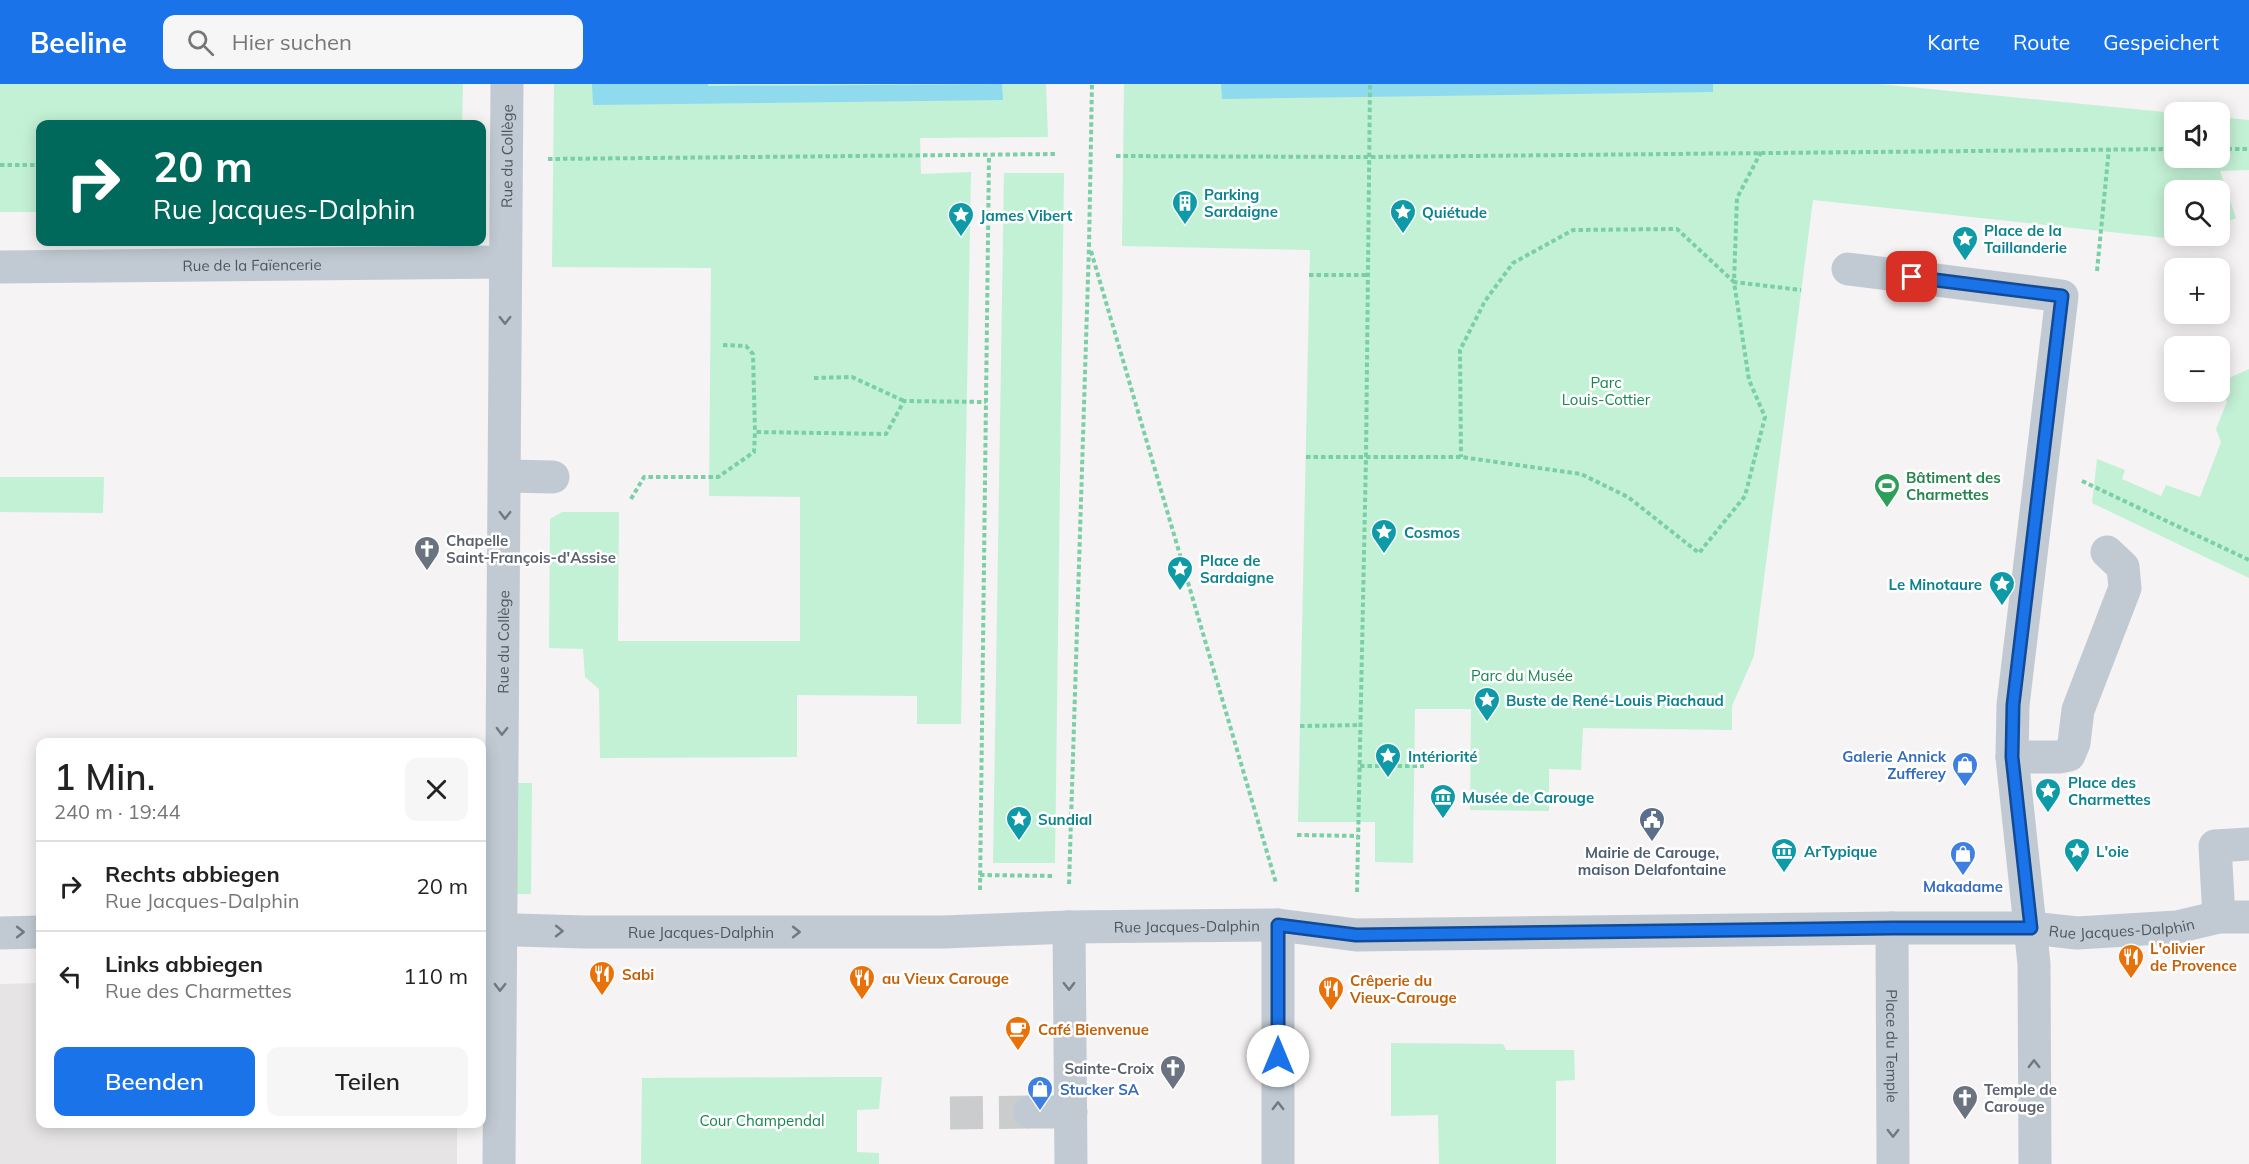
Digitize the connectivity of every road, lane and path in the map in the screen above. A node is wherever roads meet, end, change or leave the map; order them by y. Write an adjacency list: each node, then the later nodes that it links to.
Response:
1 (507, 84): 17 (street, Rue du Collège)
2 (1092, 84): 16 (path)
3 (1370, 84): 12 (path)
4 (2109, 148): 5 (path); 8 (path); 24 (path)
5 (2164, 149)
6 (2230, 149): 7 (path)
7 (2249, 149)
8 (1761, 152): 12 (path); 22 (path)
9 (1057, 154): 10 (path)
10 (989, 156): 13 (path); 28 (path)
11 (1116, 156): 12 (path)
12 (1368, 157): 21 (path)
13 (544, 159)
14 (0, 165): 15 (path)
15 (36, 165)
16 (1089, 246): 49 (path); 50 (path)
17 (505, 262): 18 (street, Rue de la Faïencerie); 34 (street, Rue du Collège, one-way to 34)
18 (0, 267)
19 (1848, 269): 24 (street)
20 (1309, 275): 21 (path)
21 (1367, 275): 31 (path)
22 (1734, 282): 23 (path); 32 (path); 32 (path)
23 (1801, 290)
24 (2062, 296): 33 (street)
25 (723, 345): 29 (path)
26 (814, 378): 27 (path)
27 (904, 401): 28 (path); 29 (path)
28 (986, 402): 47 (path)
29 (754, 432): 36 (path)
30 (1306, 457): 31 (path)
31 (1366, 457): 32 (path); 39 (path)
32 (1461, 458)
33 (2042, 462): 38 (path); 41 (street)
34 (505, 476): 35 (street); 56 (street, Rue du Collège, one-way to 56)
35 (553, 477)
36 (631, 499)
37 (2108, 552): 41 (street)
38 (2249, 560)
39 (1361, 725): 40 (path); 42 (path)
40 (1300, 726)
41 (2012, 757): 55 (street)
42 (1360, 766): 43 (path); 45 (path)
43 (1424, 766)
44 (1297, 835): 45 (path)
45 (1358, 836): 60 (path)
46 (2249, 844): 51 (street)
47 (980, 875): 48 (path); 57 (path)
48 (1054, 876)
49 (1278, 889)
50 (1069, 891)
51 (2234, 917): 55 (street, Rue Jacques-Dalphin)
52 (1278, 925): 53 (street, Rue Jacques-Dalphin); 60 (street, Rue Jacques-Dalphin); 65 (street, one-way to 52)
53 (1069, 927): 57 (street, Rue Jacques-Dalphin); 62 (street, one-way to 62)
54 (1892, 928): 55 (street, Rue Jacques-Dalphin); 60 (street, Rue Jacques-Dalphin); 66 (street, Place du Temple, one-way to 66)
55 (2031, 928): 67 (street, one-way to 55)
56 (491, 929): 57 (street, Rue Jacques-Dalphin, one-way to 57); 63 (street, Rue du Collège, one-way to 63)
57 (980, 930)
58 (36, 932): 59 (street, one-way to 58)
59 (0, 933)
60 (1356, 935)
61 (1030, 1112): 62 (street)
62 (1071, 1112): 64 (street)
63 (499, 1164)
64 (1071, 1164)
65 (1278, 1164)
66 (1893, 1164)
67 (2035, 1164)

